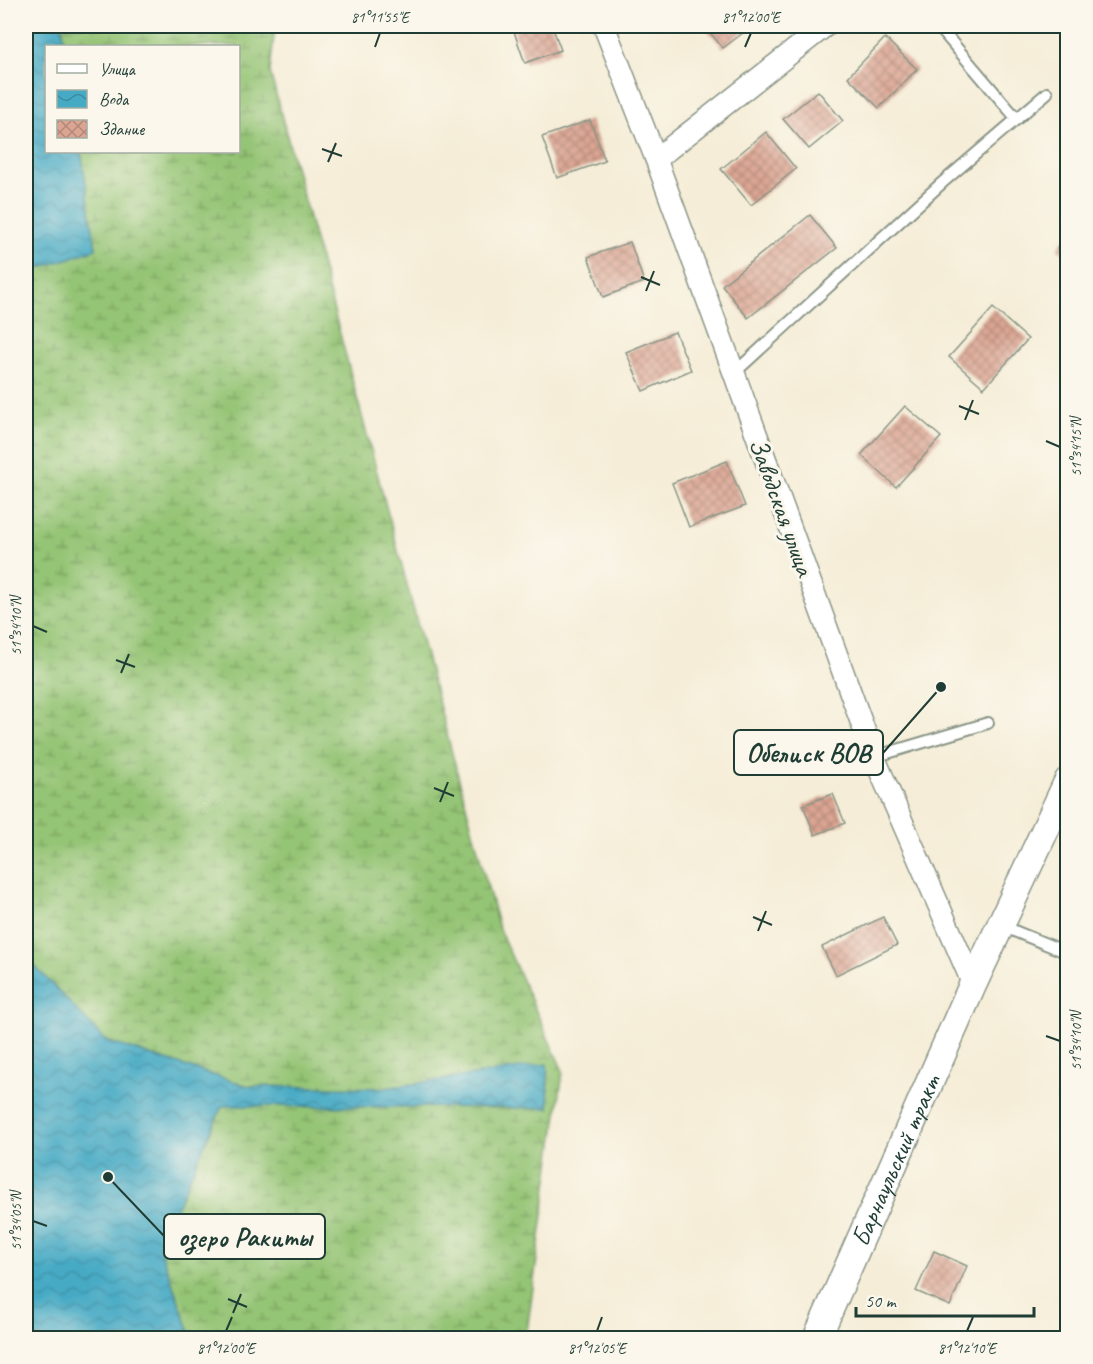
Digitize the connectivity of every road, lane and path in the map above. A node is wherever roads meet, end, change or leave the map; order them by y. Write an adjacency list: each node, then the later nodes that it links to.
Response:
1 (604, 26): 6 (street, Заводская улица)
2 (825, 26): 6 (street)
3 (938, 26): 5 (lane)
4 (1047, 93): 5 (lane)
5 (1017, 119): 7 (lane)
6 (656, 159): 7 (street, Заводская улица)
7 (733, 374): 9 (street, Заводская улица)
8 (988, 723): 9 (lane)
9 (874, 756): 13 (street, Заводская улица)
10 (1068, 782): 11 (street, Барнаульский тракт)
11 (1002, 926): 12 (lane); 13 (street, Барнаульский тракт)
12 (1068, 953)
13 (973, 984): 14 (street, Барнаульский тракт)
14 (817, 1338)

